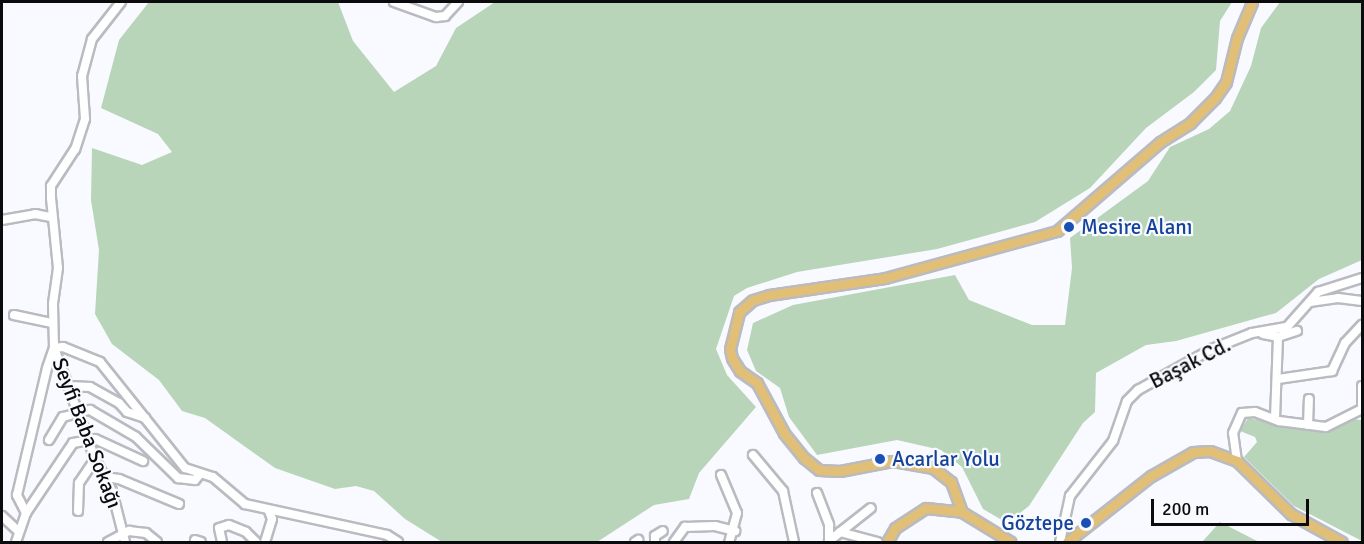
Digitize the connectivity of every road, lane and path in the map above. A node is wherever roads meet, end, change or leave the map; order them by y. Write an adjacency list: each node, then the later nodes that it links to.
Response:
1 (121, 2): 5 (street, Seyfi Baba Sokağı)
2 (394, 2): 3 (street)
3 (458, 2)
4 (1252, 2): 40 (main road)
5 (51, 217): 6 (street); 11 (street, Seyfi Baba Sokağı)
6 (2, 220)
7 (1362, 278): 9 (street, Başak Cd.)
8 (1362, 301): 9 (street)
9 (1308, 302): 14 (street, Başak Cd.)
10 (14, 315): 11 (street)
11 (52, 323): 16 (street, Seyfi Baba Sokağı)
12 (1362, 325): 17 (street)
13 (1297, 331): 15 (street)
14 (1252, 333): 15 (street); 65 (street, Başak Cd.)
15 (1278, 337): 17 (street)
16 (54, 348): 18 (street, Seyfi Baba Sokağı); 23 (street); 41 (street)
17 (1278, 380): 24 (street)
18 (69, 386): 22 (street, Seyfi Baba Sokağı); 23 (street)
19 (1362, 386): 21 (street)
20 (1309, 399): 25 (street)
21 (1362, 409): 25 (street)
22 (76, 411): 26 (street, Seyfi Baba Sokağı); 27 (street); 32 (street)
23 (147, 419): 32 (street)
24 (1275, 419): 25 (street); 31 (street)
25 (1308, 425)
26 (89, 439): 29 (street, Seyfi Baba Sokağı); 30 (street); 41 (street)
27 (49, 440)
28 (753, 455): 61 (street)
29 (95, 459): 34 (street, Seyfi Baba Sokağı); 38 (street)
30 (143, 461)
31 (1237, 461): 49 (main road); 66 (main road)
32 (200, 474): 39 (street)
33 (721, 475): 47 (street)
34 (105, 477): 36 (street); 43 (street, Seyfi Baba Sokağı)
35 (817, 494): 48 (street)
36 (179, 504)
37 (871, 508): 46 (street)
38 (78, 511)
39 (269, 512): 56 (street); 57 (street)
40 (962, 512): 63 (main road); 64 (main road)
41 (26, 513): 45 (street)
42 (2, 516): 45 (street)
43 (124, 531): 51 (street); 52 (street, Seyfi Baba Sokağı); 53 (street)
44 (663, 531): 58 (street)
45 (19, 532): 50 (street)
46 (840, 532): 48 (street); 62 (street)
47 (736, 536): 59 (street); 60 (street)
48 (829, 542)
49 (1068, 542)
50 (16, 543)
51 (108, 543)
52 (125, 543)
53 (157, 543)
54 (222, 543): 55 (street)
55 (256, 543)
56 (265, 543)
57 (398, 543)
58 (655, 543)
59 (674, 543)
60 (729, 543)
61 (794, 543)
62 (878, 543)
63 (887, 543)
64 (1011, 543)
65 (1060, 543)
66 (1342, 543)

